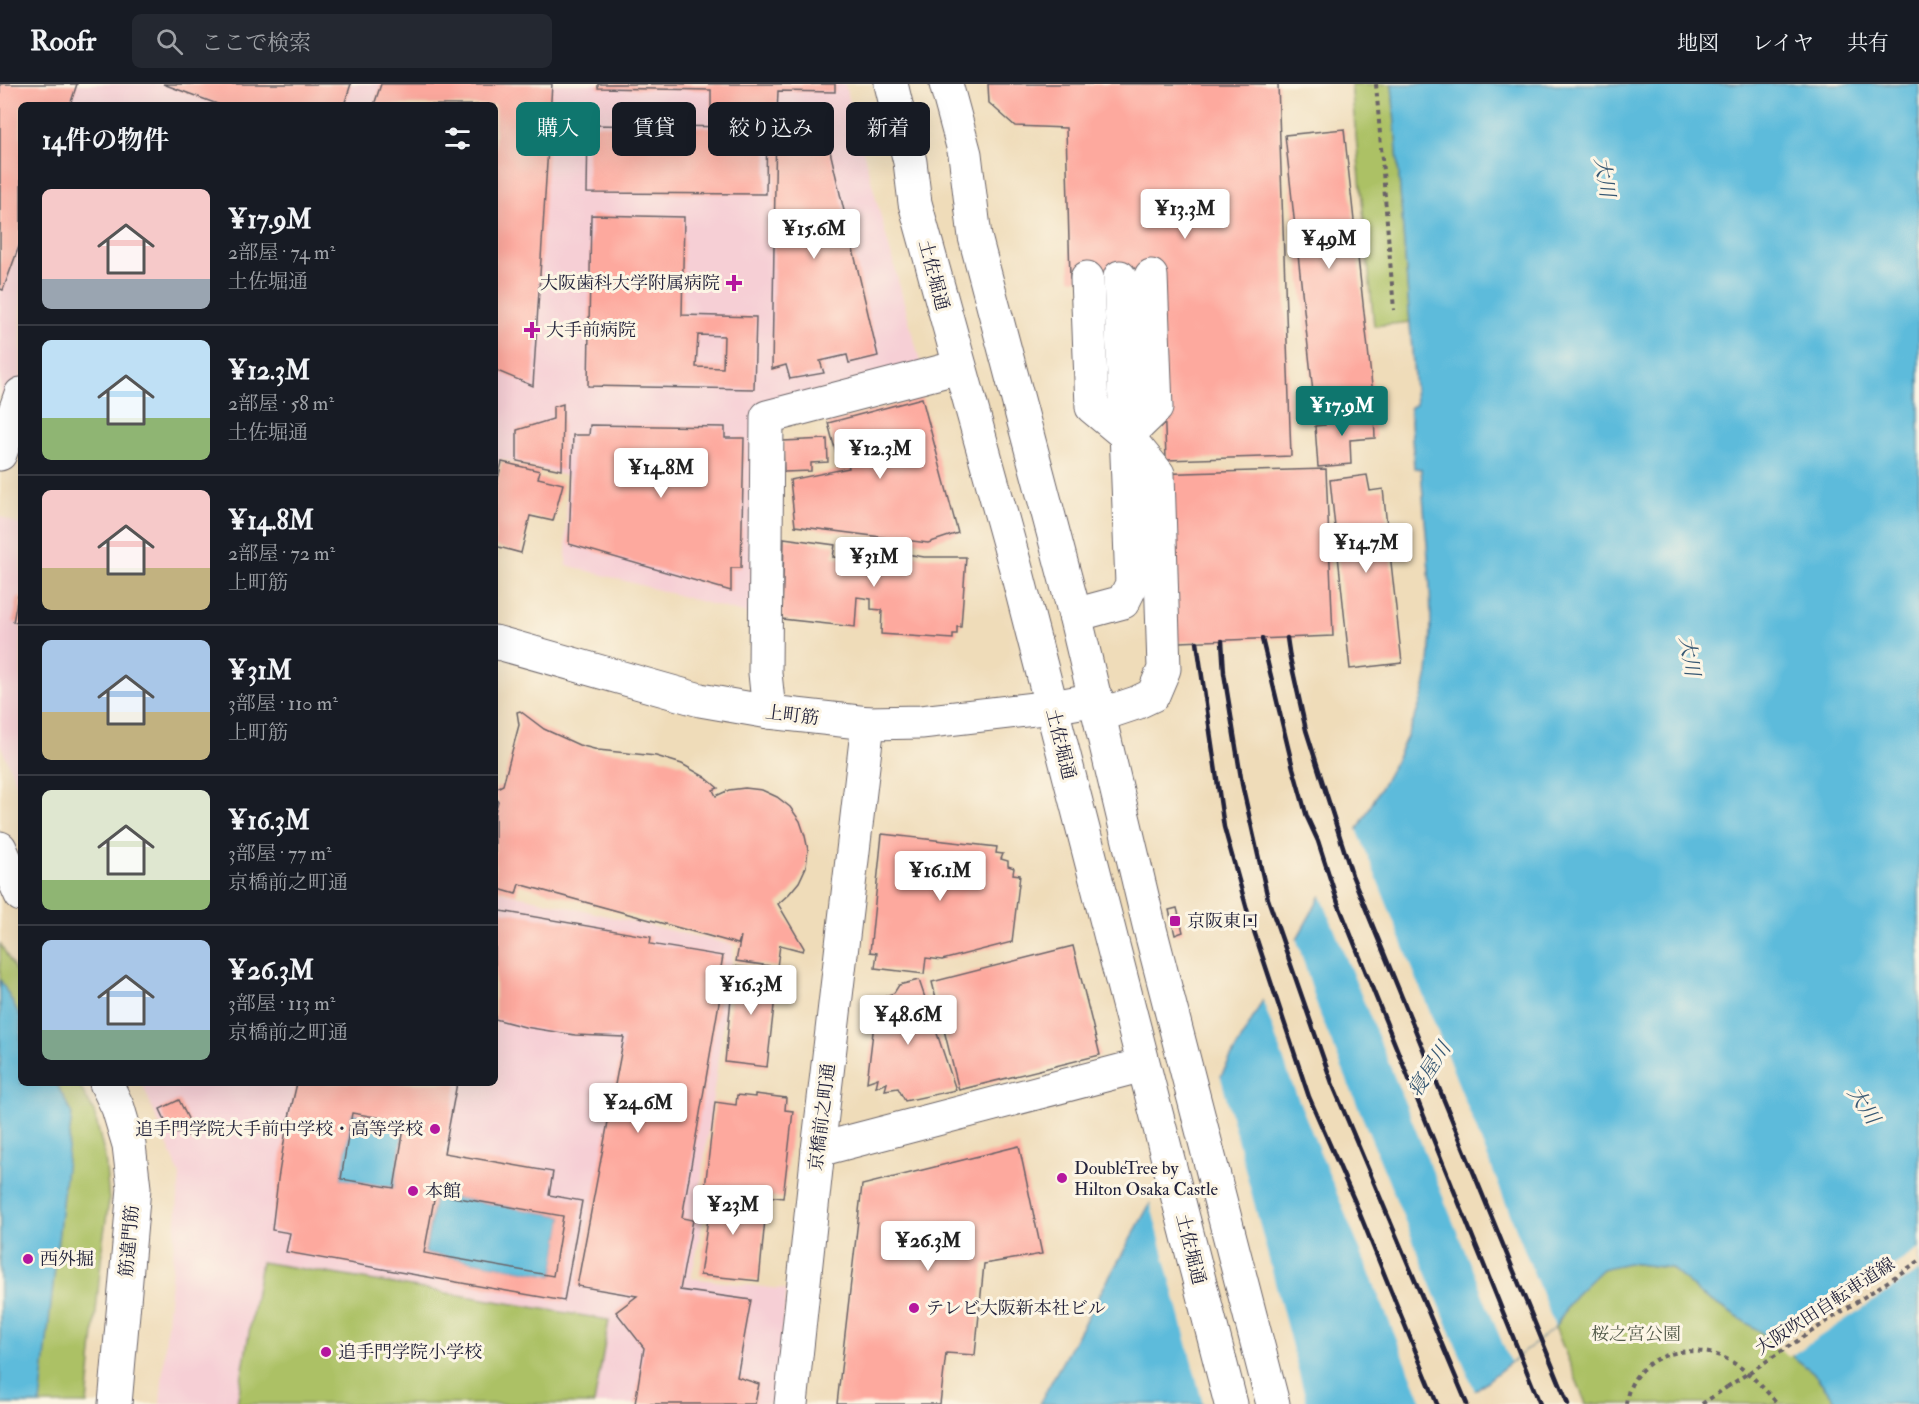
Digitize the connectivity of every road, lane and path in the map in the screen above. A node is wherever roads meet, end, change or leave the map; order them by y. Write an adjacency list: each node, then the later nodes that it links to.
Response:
1 (891, 84): 7 (main road, 土佐堀通)
2 (946, 84): 12 (main road)
3 (1376, 84): 6 (path)
4 (1136, 276): 9 (main road)
5 (1087, 278): 9 (main road, 上町筋)
6 (1394, 310)
7 (959, 367): 14 (main road, 土佐堀通); 16 (main road)
8 (18, 403): 10 (main road)
9 (1127, 436): 12 (main road); 15 (main road, 上町筋)
10 (0, 454): 11 (main road)
11 (18, 463)
12 (1076, 615): 15 (main road)
13 (498, 643): 16 (main road, 上町筋)
14 (1052, 707): 15 (main road, 上町筋); 17 (main road, 上町筋); 20 (main road, 土佐堀通)
15 (1099, 707): 27 (main road)
16 (769, 712): 17 (main road, 上町筋)
17 (868, 723): 22 (main road, 京橋前之町通)
18 (0, 848): 19 (main road)
19 (18, 888)
20 (1143, 1065): 22 (main road); 26 (main road, 土佐堀通)
21 (107, 1086): 24 (main road, 筋違門筋)
22 (818, 1150): 25 (main road, 京橋前之町通)
23 (1919, 1260): 29 (path, 大阪吹田自転車道線, bridge)
24 (115, 1404)
25 (790, 1404)
26 (1231, 1404)
27 (1273, 1404)
28 (1626, 1404): 30 (path, 大阪吹田自転車道線)
29 (1702, 1404)
30 (1778, 1404)

